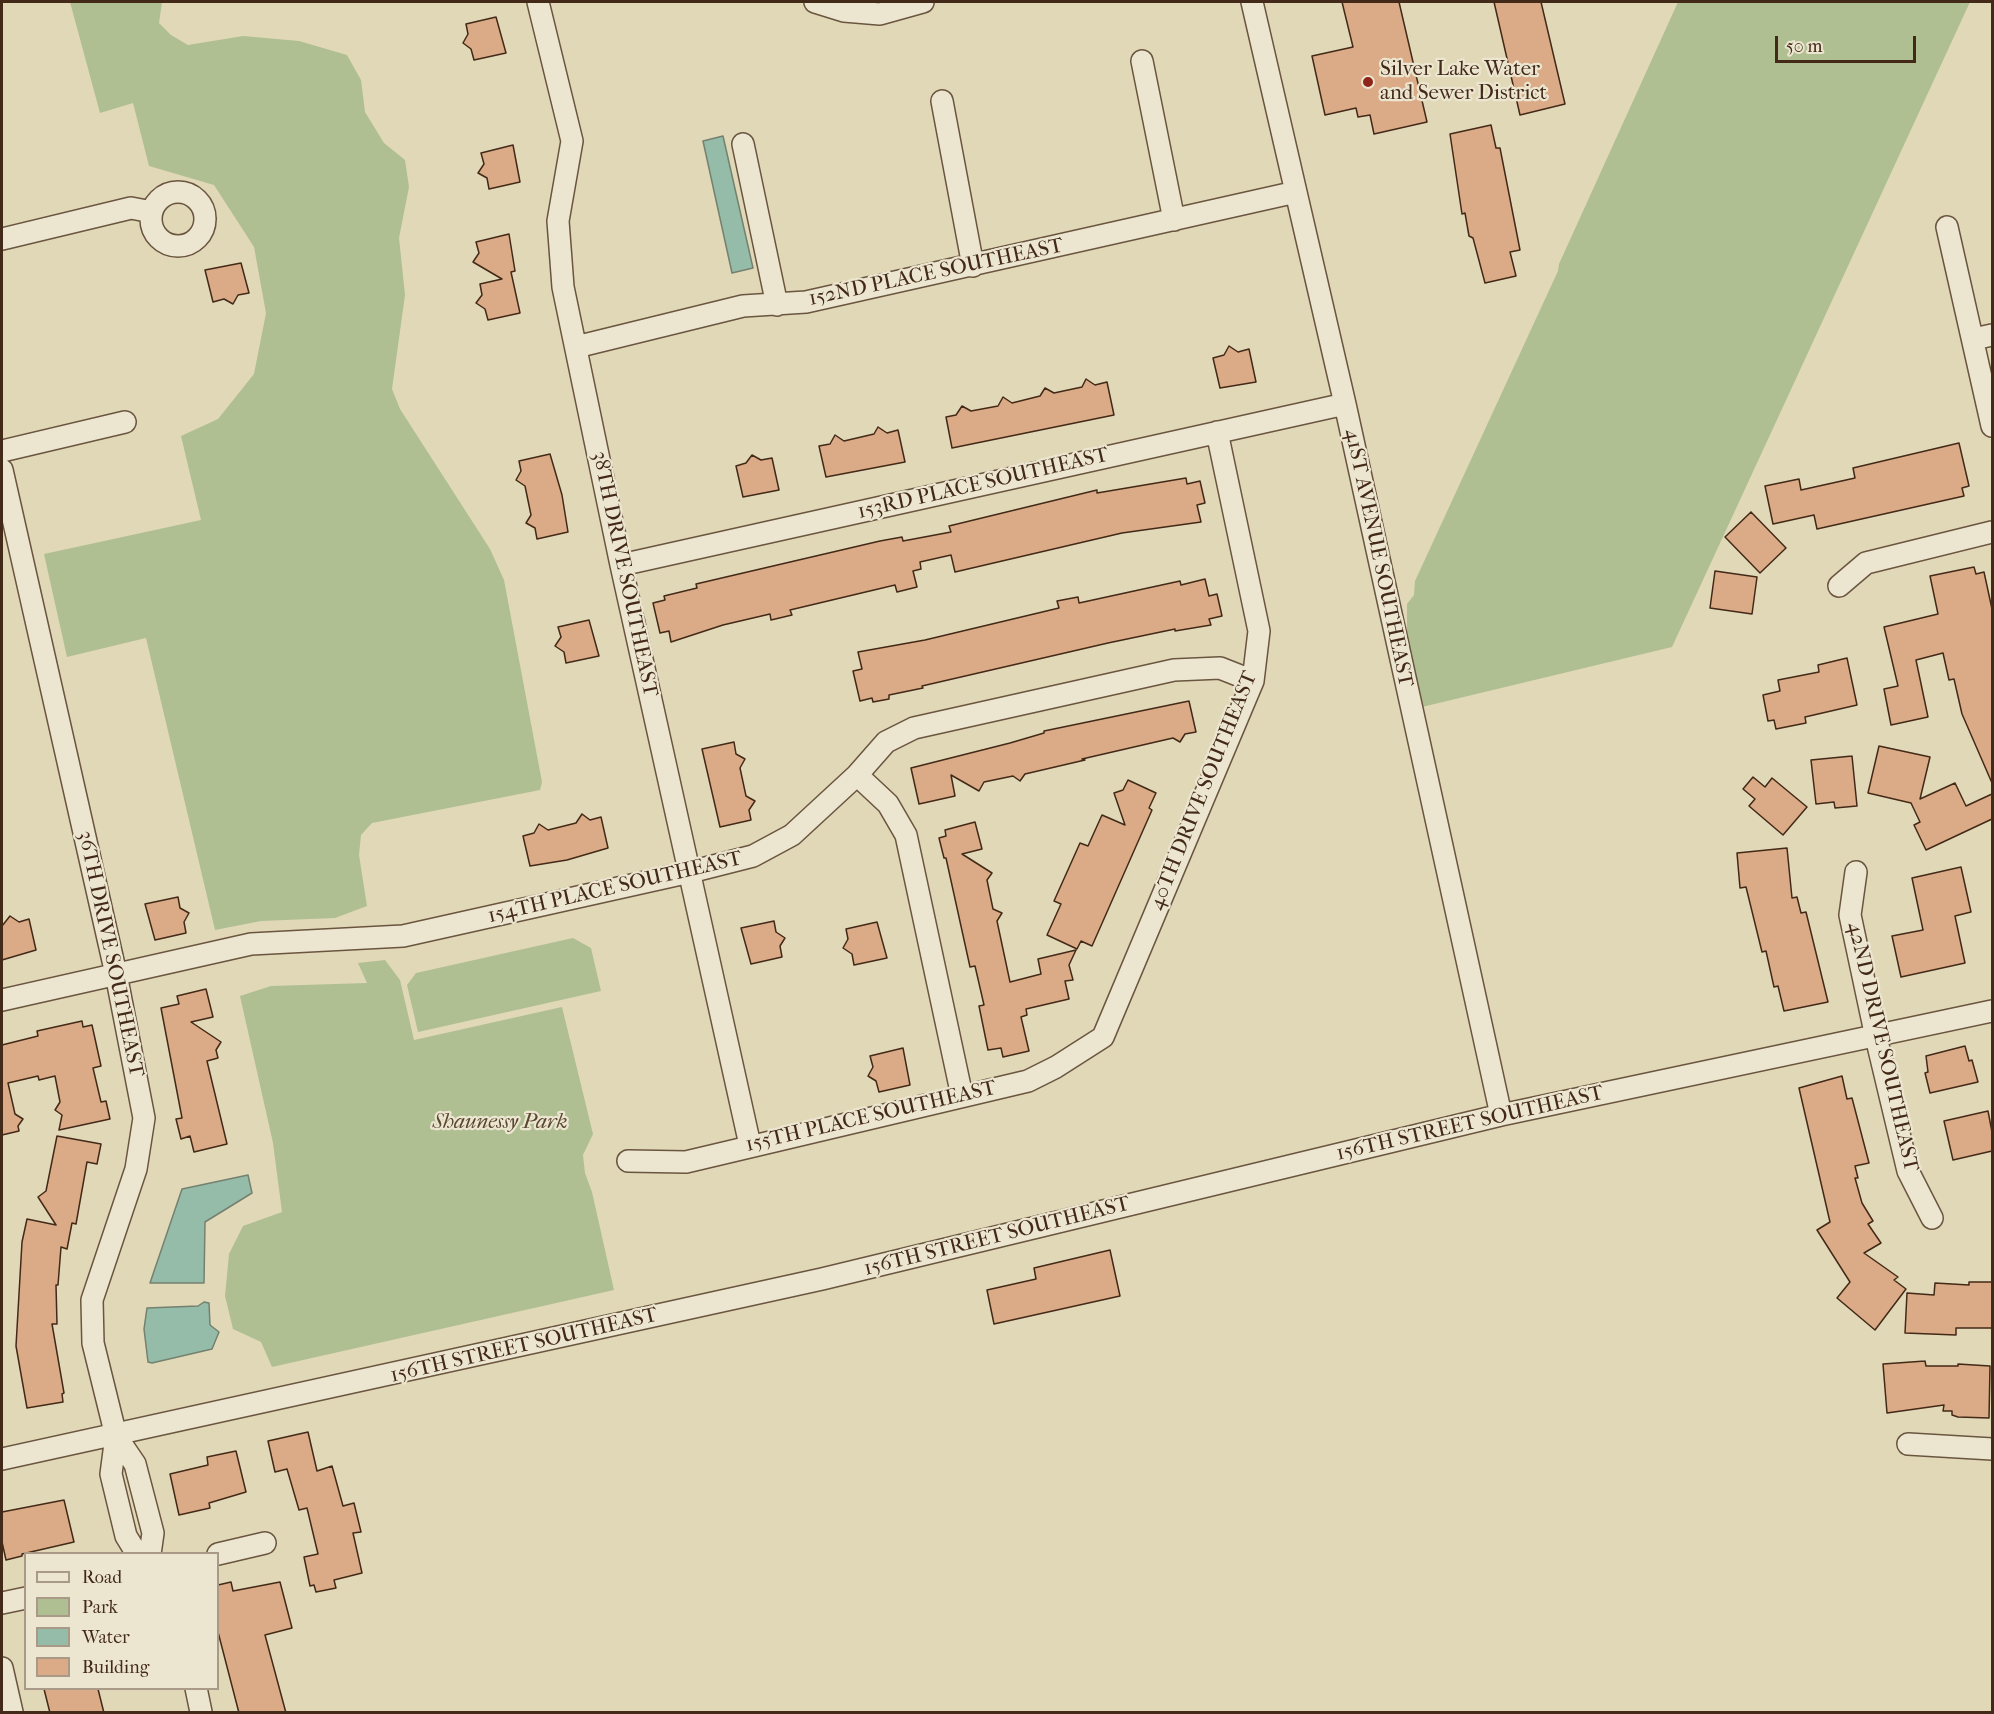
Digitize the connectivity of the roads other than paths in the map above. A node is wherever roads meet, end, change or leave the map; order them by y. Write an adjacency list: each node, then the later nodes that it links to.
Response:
1 (538, 2): 16 (street, 38TH DRIVE SOUTHEAST)
2 (815, 2): 3 (street)
3 (923, 2)
4 (1252, 2): 8 (street, 41ST AVENUE SOUTHEAST)
5 (1142, 61): 10 (street)
6 (942, 101): 13 (street)
7 (743, 144): 14 (street)
8 (1296, 192): 10 (street, 152ND PLACE SOUTHEAST); 17 (street, 41ST AVENUE SOUTHEAST)
9 (152, 212): 12 (street)
10 (1174, 220): 13 (street, 152ND PLACE SOUTHEAST)
11 (1947, 227): 15 (street)
12 (2, 239)
13 (973, 266): 14 (street, 152ND PLACE SOUTHEAST)
14 (777, 305): 16 (street, 152ND PLACE SOUTHEAST)
15 (1983, 337): 19 (street)
16 (576, 347): 24 (street, 38TH DRIVE SOUTHEAST)
17 (1345, 404): 20 (street, 153RD PLACE SOUTHEAST); 36 (street, 41ST AVENUE SOUTHEAST)
18 (125, 422): 21 (street)
19 (1992, 426)
20 (1217, 432): 24 (street, 153RD PLACE SOUTHEAST); 26 (street, 40TH DRIVE SOUTHEAST)
21 (2, 451)
22 (2, 470): 30 (street, 36TH DRIVE SOUTHEAST)
23 (1992, 532): 25 (street)
24 (621, 565): 28 (street, 38TH DRIVE SOUTHEAST)
25 (1839, 586)
26 (1253, 681): 27 (street, 154TH PLACE SOUTHEAST); 33 (street, 40TH DRIVE SOUTHEAST)
27 (857, 775): 28 (street, 154TH PLACE SOUTHEAST); 35 (street)
28 (690, 872): 30 (street, 154TH PLACE SOUTHEAST); 37 (street, 38TH DRIVE SOUTHEAST)
29 (1856, 872): 34 (street, 42ND DRIVE SOUTHEAST)
30 (116, 974): 31 (street, 154TH PLACE SOUTHEAST); 40 (street, 36TH DRIVE SOUTHEAST)
31 (2, 1000)
32 (1992, 1011): 34 (street, 156TH STREET SOUTHEAST)
33 (1103, 1037): 35 (street, 155TH PLACE SOUTHEAST)
34 (1876, 1037): 36 (street, 156TH STREET SOUTHEAST); 39 (street, 42ND DRIVE SOUTHEAST)
35 (962, 1096): 37 (street, 155TH PLACE SOUTHEAST)
36 (1501, 1115): 40 (street, 156TH STREET SOUTHEAST)
37 (750, 1145): 38 (street, 155TH PLACE SOUTHEAST)
38 (628, 1161)
39 (1932, 1218)
40 (116, 1436): 43 (street, 156TH STREET SOUTHEAST); 45 (street, 36TH DRIVE SOUTHEAST); 46 (street, 36TH DRIVE SOUTHEAST)
41 (1908, 1444): 42 (street)
42 (1992, 1449)
43 (2, 1459)
44 (265, 1543): 47 (street)
45 (136, 1552)
46 (150, 1552)
47 (219, 1554)
48 (24, 1598): 49 (street)
49 (2, 1603)
50 (2, 1668): 52 (street)
51 (196, 1690): 53 (street)
52 (12, 1713)
53 (201, 1713)

